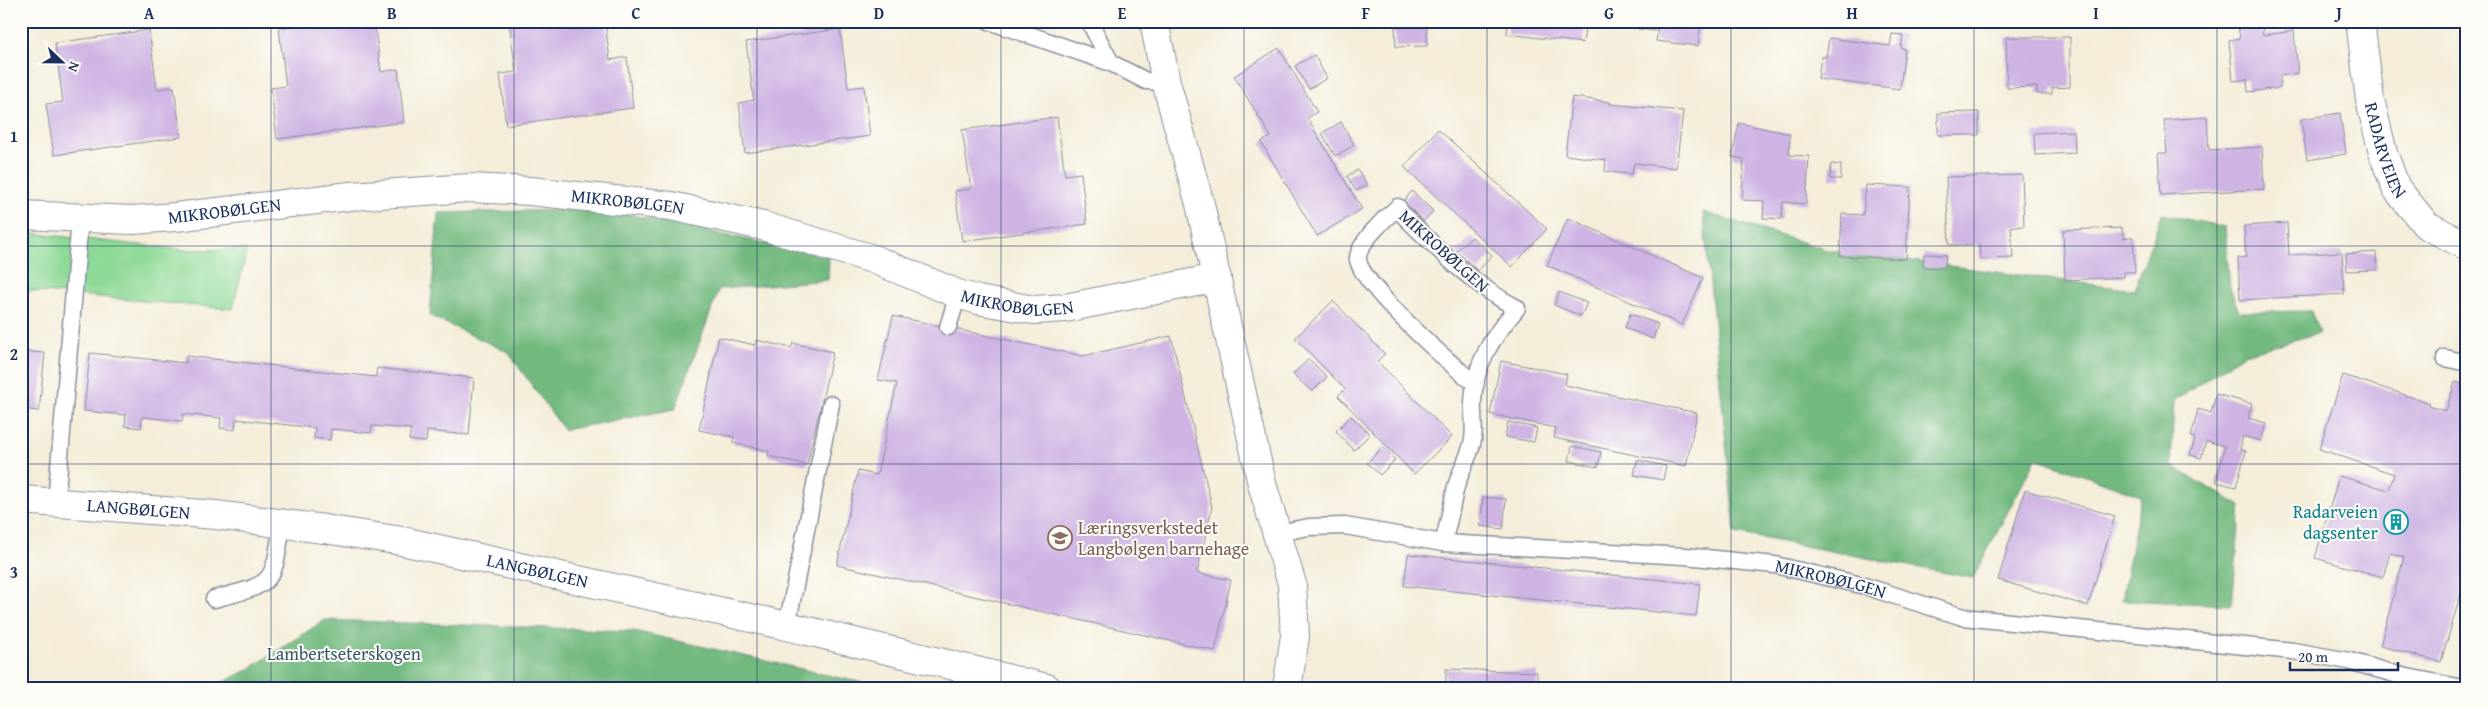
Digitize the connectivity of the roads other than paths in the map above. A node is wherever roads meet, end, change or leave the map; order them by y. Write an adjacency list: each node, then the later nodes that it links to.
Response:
1 (989, 21): 5 (lane)
2 (1089, 21): 5 (lane)
3 (1154, 21): 6 (street)
4 (2360, 21): 9 (street, RADARVEIEN)
5 (1111, 63): 6 (lane)
6 (1166, 82): 10 (street)
7 (21, 214): 8 (street, MIKROBØLGEN)
8 (80, 219): 11 (street, MIKROBØLGEN); 18 (lane)
9 (2467, 246)
10 (1217, 278): 11 (street, MIKROBØLGEN); 20 (street)
11 (958, 294): 12 (lane)
12 (948, 327)
13 (2445, 358): 14 (lane)
14 (2467, 363)
15 (1476, 384): 15 (lane, MIKROBØLGEN); 21 (lane, MIKROBØLGEN)
16 (831, 404): 23 (lane)
17 (21, 500): 18 (street, LANGBØLGEN)
18 (56, 503): 19 (street, LANGBØLGEN)
19 (282, 523): 22 (lane); 23 (street, LANGBØLGEN)
20 (1277, 533): 21 (lane, MIKROBØLGEN); 25 (street)
21 (1443, 543): 26 (lane, MIKROBØLGEN)
22 (214, 599)
23 (787, 626): 24 (street, LANGBØLGEN)
24 (1047, 688)
25 (1287, 688)
26 (2463, 688)

